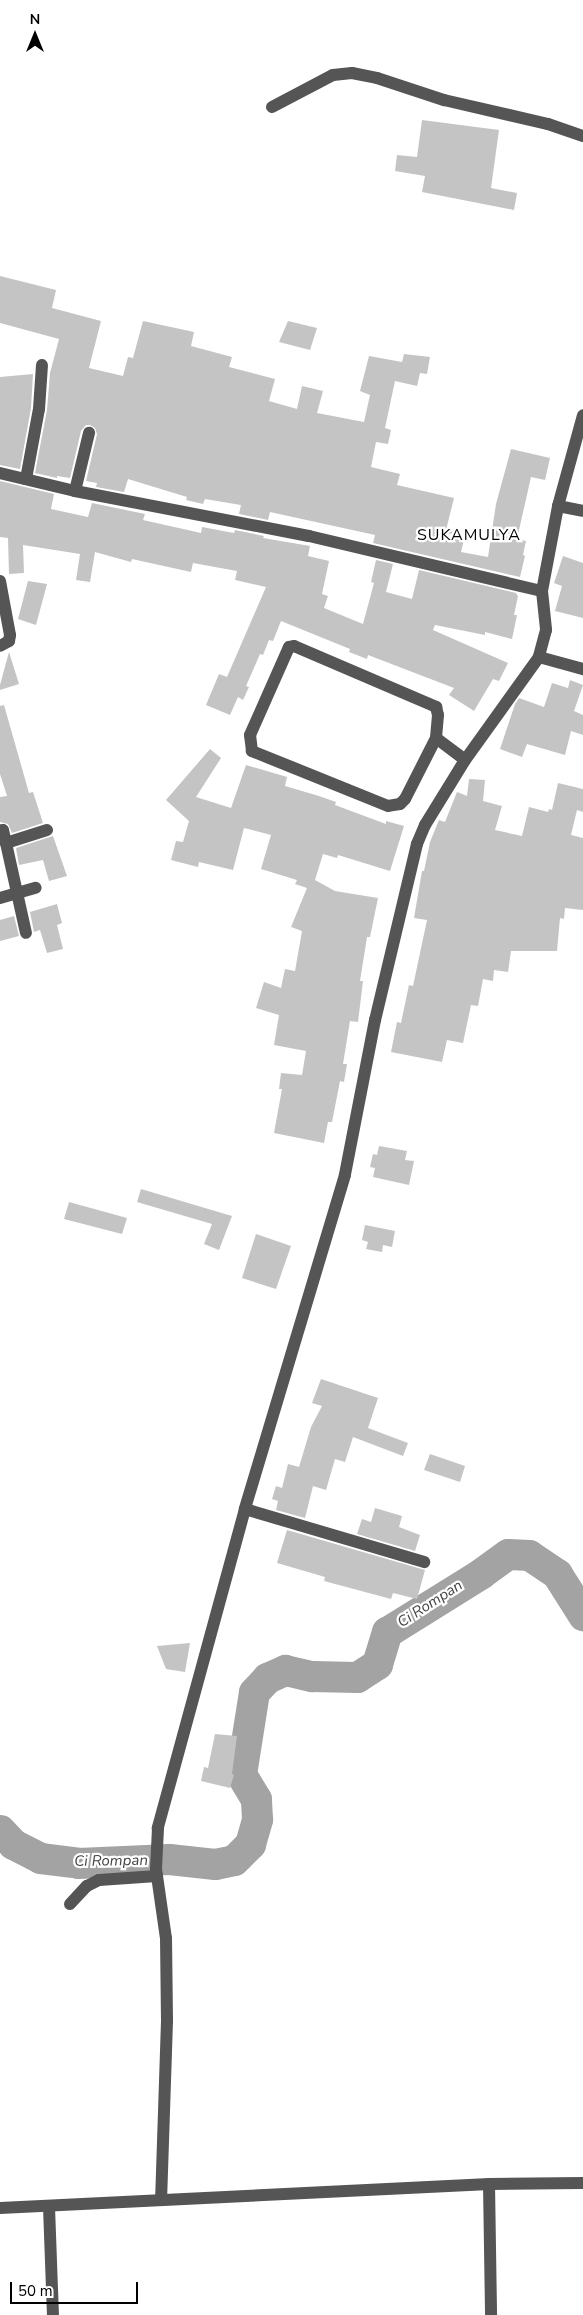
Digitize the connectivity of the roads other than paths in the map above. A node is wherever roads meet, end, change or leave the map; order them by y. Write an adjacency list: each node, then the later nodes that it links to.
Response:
1 (272, 106): 2 (street)
2 (583, 136)
3 (42, 365): 7 (street)
4 (583, 415): 9 (street)
5 (90, 432): 8 (street)
6 (0, 473): 7 (street)
7 (26, 479): 8 (street)
8 (75, 491): 12 (street)
9 (558, 506): 10 (street); 12 (street)
10 (583, 512)
11 (0, 581): 13 (street)
12 (542, 591): 14 (street)
13 (0, 646)
14 (539, 657): 15 (street); 17 (street)
15 (583, 669)
16 (436, 738): 16 (street); 17 (street)
17 (465, 760): 24 (street)
18 (47, 830): 19 (street)
19 (2, 831): 21 (street)
20 (36, 888): 21 (street)
21 (16, 894): 22 (street); 23 (street)
22 (0, 898)
23 (26, 932)
24 (245, 1509): 25 (street); 26 (street)
25 (424, 1562)
26 (157, 1873): 27 (street); 30 (street)
27 (70, 1904)
28 (583, 2183): 29 (street)
29 (489, 2184): 30 (street); 34 (street)
30 (161, 2199): 31 (street)
31 (48, 2207): 32 (street); 33 (street)
32 (0, 2208)
33 (53, 2315)
34 (491, 2315)

